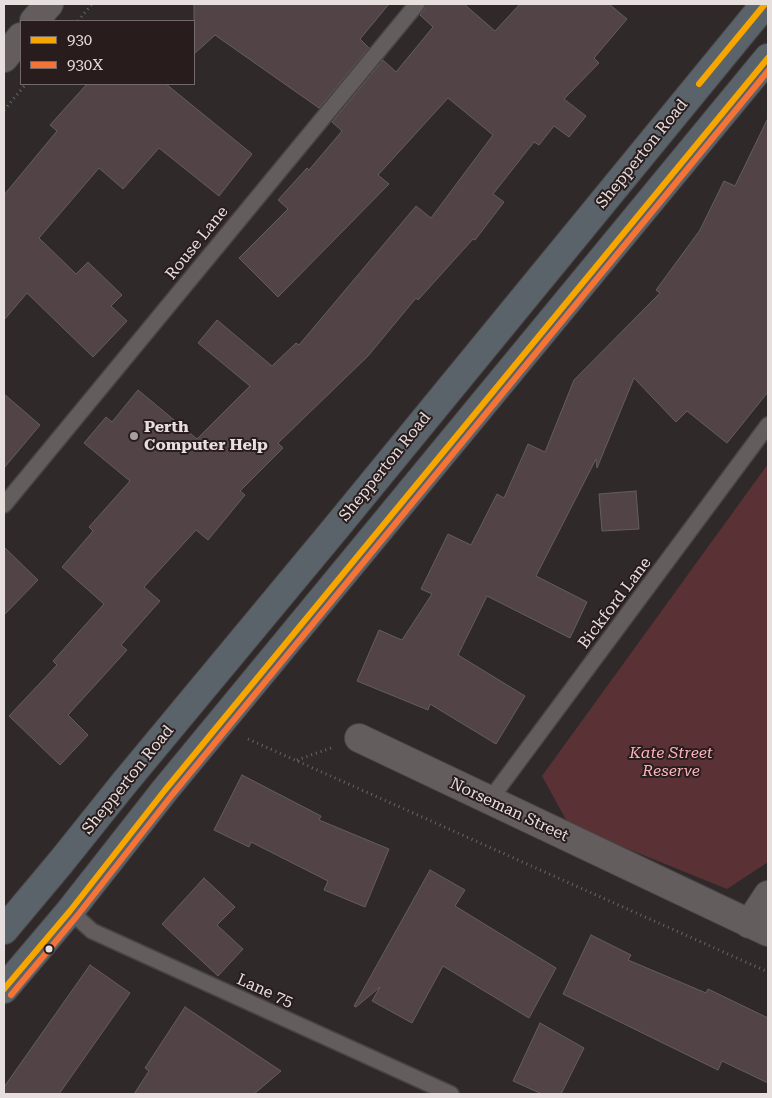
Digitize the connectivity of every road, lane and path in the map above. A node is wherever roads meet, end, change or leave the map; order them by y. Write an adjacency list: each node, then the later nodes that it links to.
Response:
1 (49, 4): 5 (street)
2 (92, 4): 6 (path)
3 (417, 4): 13 (lane, Rouse Lane)
4 (765, 4): 21 (highway, Shepperton Road)
5 (35, 20)
6 (79, 20)
7 (20, 38): 8 (street)
8 (4, 58)
9 (768, 58): 19 (highway)
10 (25, 85): 11 (path)
11 (4, 110)
12 (768, 425): 17 (lane, Bickford Lane)
13 (4, 506)
14 (359, 738): 16 (path); 17 (street, Norseman Street)
15 (248, 739): 16 (path)
16 (296, 761): 22 (path)
17 (490, 801): 20 (street, Norseman Street)
18 (768, 895): 20 (street)
19 (70, 911): 23 (highway); 24 (lane, Lane 75)
20 (759, 928)
21 (4, 930)
22 (768, 972)
23 (4, 989)
24 (451, 1094)

